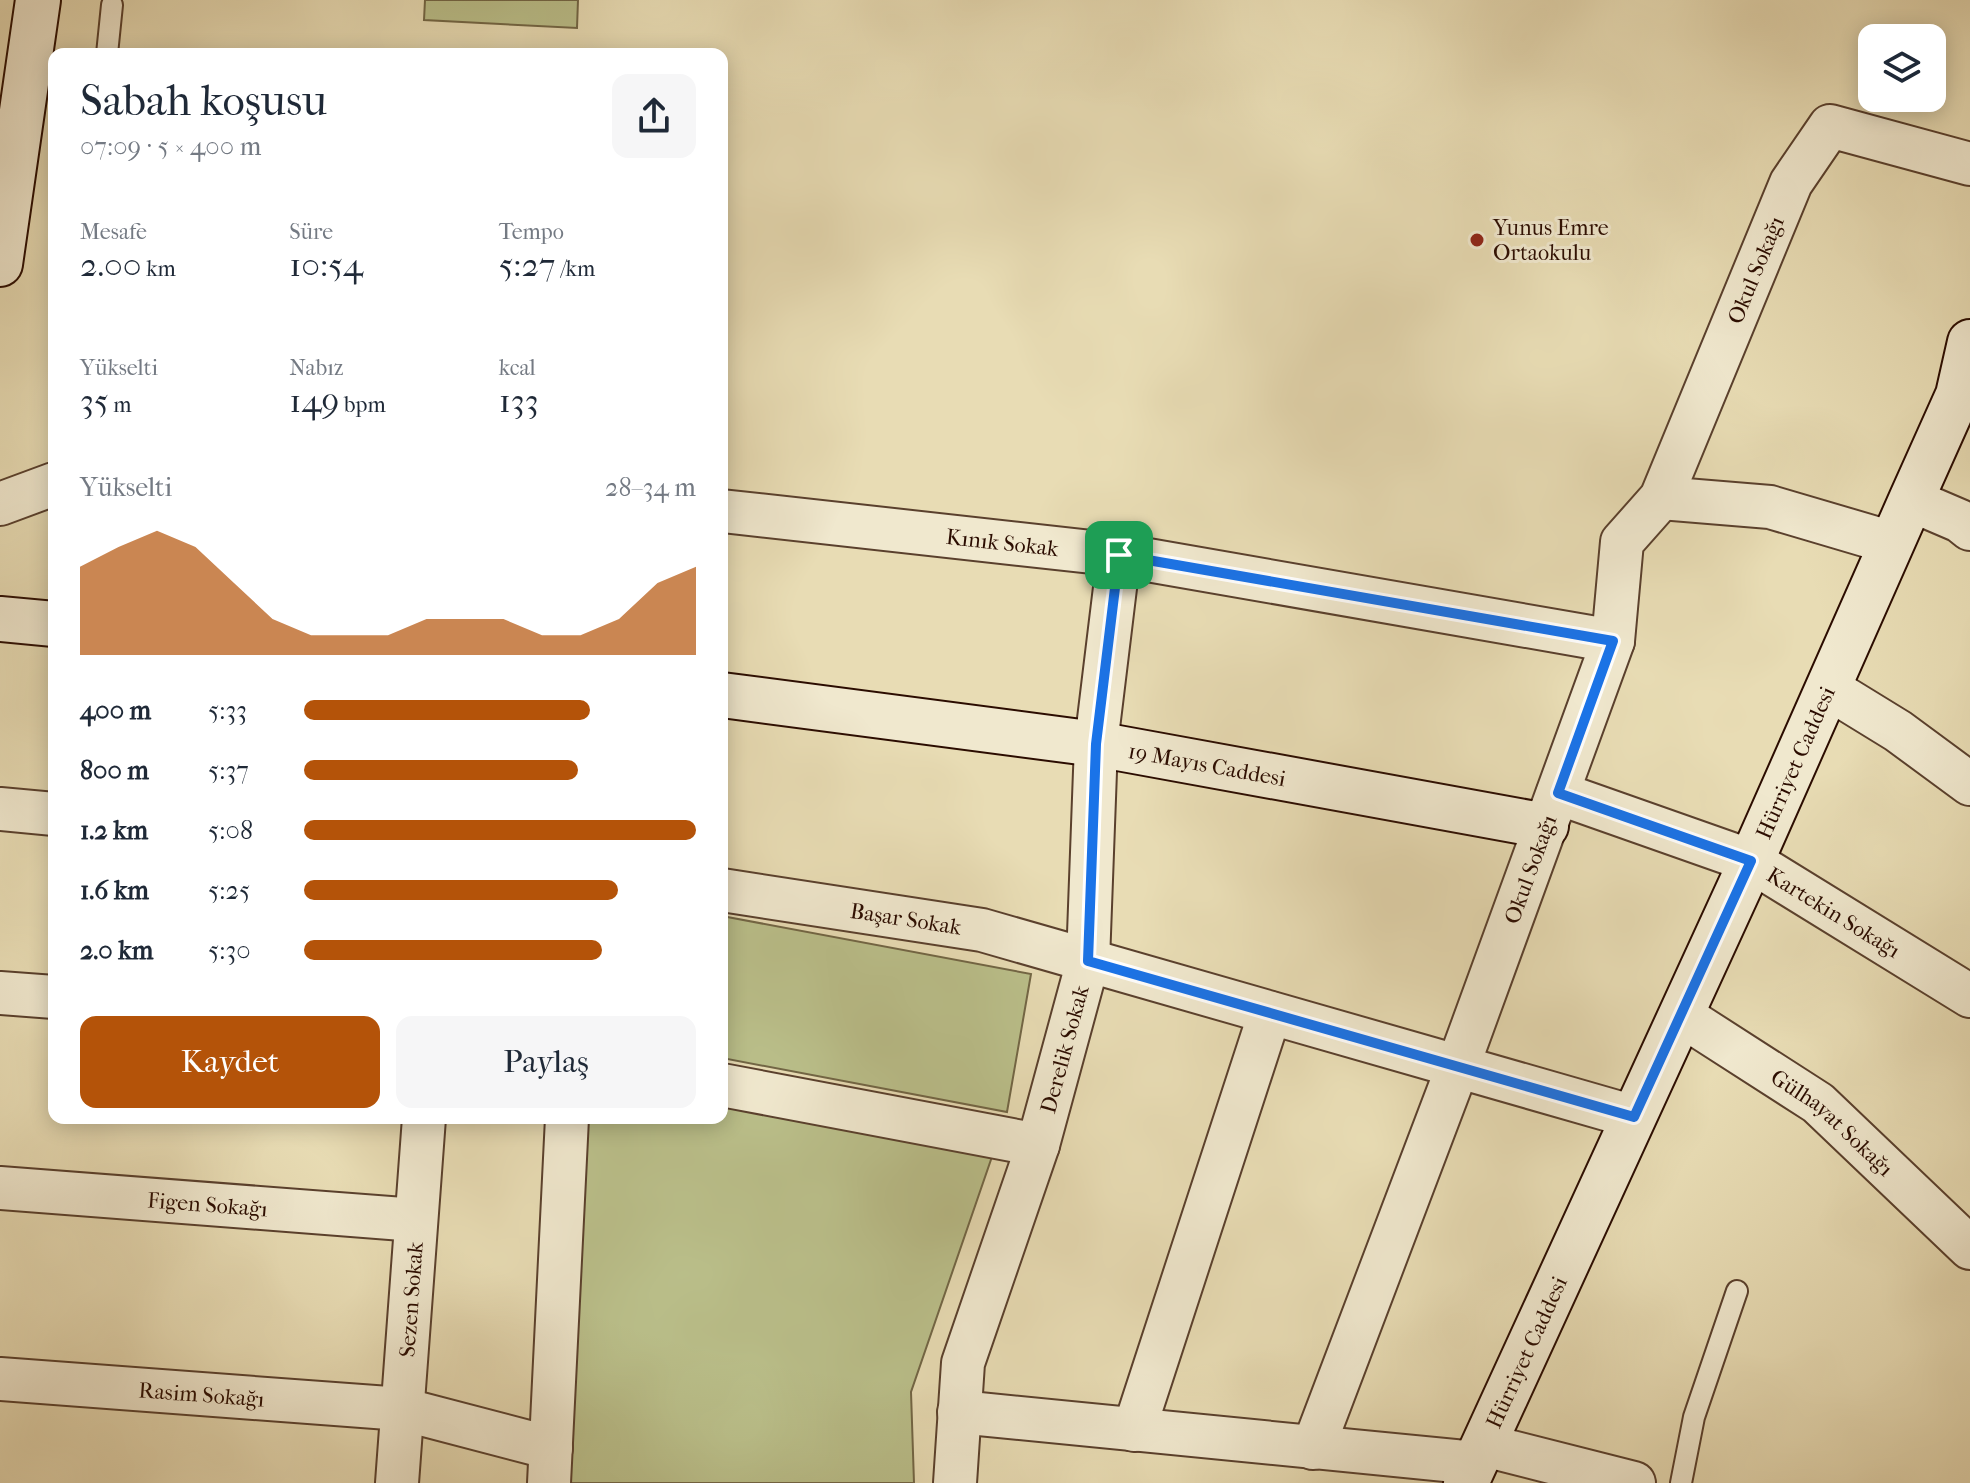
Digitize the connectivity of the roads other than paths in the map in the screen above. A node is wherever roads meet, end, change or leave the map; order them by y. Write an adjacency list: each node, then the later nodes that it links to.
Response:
1 (38, 0): 5 (street)
2 (112, 5): 3 (lane)
3 (108, 48)
4 (1970, 164): 8 (street, Okul Sokağı)
5 (0, 264)
6 (1970, 342): 9 (street, Hürriyet Caddesi)
7 (48, 486): 10 (street)
8 (1661, 498): 13 (street); 17 (street, Okul Sokağı)
9 (1911, 500): 12 (street); 13 (street, Hürriyet Caddesi)
10 (0, 504)
11 (728, 512): 14 (street, Kınık Sokak)
12 (1970, 529)
13 (1892, 543): 18 (street, Hürriyet Caddesi)
14 (1119, 555): 17 (street, Kınık Sokak); 20 (street, Derelik Sokak)
15 (0, 619): 16 (street)
16 (48, 623)
17 (1613, 641): 23 (street, Okul Sokağı)
18 (1828, 688): 21 (street); 25 (street, Hürriyet Caddesi)
19 (728, 696): 20 (street, 19 Mayıs Caddesi)
20 (1096, 744): 23 (street, 19 Mayıs Caddesi); 27 (street, Derelik Sokak)
21 (1970, 784)
22 (0, 809): 24 (street)
23 (1552, 810): 25 (street, Kartekin Sokağı); 33 (street, Okul Sokağı)
24 (48, 813)
25 (1751, 861): 29 (street, Kartekin Sokağı); 32 (street, Hürriyet Caddesi)
26 (728, 891): 27 (street, Başar Sokak)
27 (1088, 961): 31 (street, Başar Sokak); 38 (street, Derelik Sokak)
28 (0, 993): 30 (street)
29 (1970, 996)
30 (48, 997)
31 (1270, 1013): 33 (street, Başar Sokak); 46 (street)
32 (1681, 1015): 35 (street, Hürriyet Caddesi); 41 (street, Gülhayat Sokağı)
33 (1458, 1066): 35 (street, Başar Sokak); 47 (street, Okul Sokağı)
34 (728, 1086): 38 (street)
35 (1634, 1117): 48 (street, Hürriyet Caddesi)
36 (424, 1124): 40 (street, Sezen Sokak)
37 (567, 1124): 49 (street)
38 (1038, 1145): 45 (street, Derelik Sokak)
39 (0, 1188): 40 (street, Figen Sokağı)
40 (416, 1220): 44 (street, Sezen Sokak)
41 (1970, 1248)
42 (1737, 1291): 53 (lane)
43 (0, 1379): 44 (street, Rasim Sokağı)
44 (402, 1409): 49 (street, Rasim Sokağı); 50 (street, Sezen Sokak)
45 (959, 1412): 46 (street); 51 (street, Derelik Sokak)
46 (1134, 1430): 47 (street)
47 (1313, 1448): 48 (street)
48 (1475, 1464): 52 (street)
49 (550, 1466)
50 (397, 1483)
51 (955, 1483)
52 (1634, 1483)
53 (1681, 1483)

